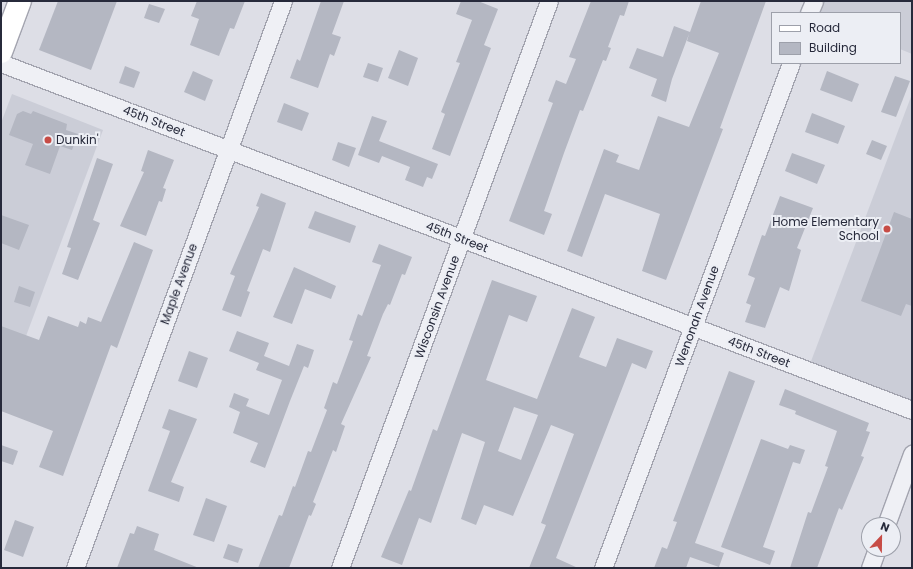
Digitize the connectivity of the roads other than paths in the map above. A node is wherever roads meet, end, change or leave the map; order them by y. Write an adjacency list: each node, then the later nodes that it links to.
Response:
1 (20, 1): 6 (main road)
2 (283, 1): 9 (street, Maple Avenue)
3 (549, 1): 10 (street, Wisconsin Avenue)
4 (814, 1): 5 (street)
5 (809, 12)
6 (1, 52)
7 (1, 64): 9 (street, 45th Street)
8 (791, 64): 11 (street, Wenonah Avenue)
9 (228, 150): 10 (street, 45th Street); 16 (street, Maple Avenue)
10 (462, 239): 11 (street, 45th Street); 17 (street, Wisconsin Avenue)
11 (693, 327): 12 (street, 45th Street); 18 (street, Wenonah Avenue)
12 (912, 410)
13 (912, 454): 14 (street)
14 (889, 517)
15 (874, 557): 19 (street)
16 (75, 568)
17 (340, 568)
18 (603, 568)
19 (870, 568)

